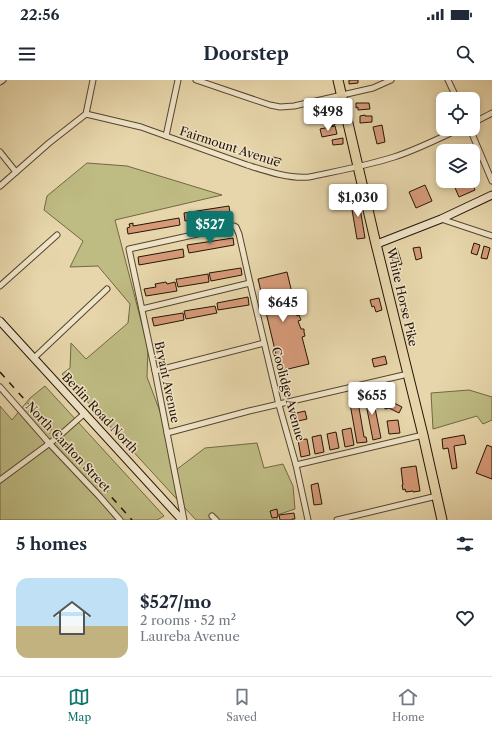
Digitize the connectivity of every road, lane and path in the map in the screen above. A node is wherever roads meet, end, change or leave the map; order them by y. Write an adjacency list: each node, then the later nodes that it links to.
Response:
1 (3, 80): 8 (street)
2 (93, 80): 12 (street)
3 (178, 80): 14 (street)
4 (196, 80): 10 (street)
5 (338, 80): 10 (highway, White Horse Pike)
6 (391, 80): 10 (street)
7 (448, 80): 9 (street)
8 (0, 82)
9 (454, 92)
10 (342, 95): 18 (highway, White Horse Pike)
11 (492, 113): 13 (street)
12 (86, 114): 14 (street, Fairmount Avenue); 19 (street)
13 (480, 119)
14 (166, 136): 18 (street, Fairmount Avenue)
15 (442, 136): 18 (street, Fairmount Avenue)
16 (473, 136): 20 (street)
17 (0, 152): 19 (street)
18 (358, 167): 26 (highway, White Horse Pike)
19 (16, 172): 21 (street)
20 (492, 180)
21 (0, 186)
22 (492, 195): 23 (street)
23 (441, 219): 25 (street); 26 (street)
24 (57, 235): 29 (street)
25 (492, 236)
26 (377, 244): 36 (highway, White Horse Pike)
27 (129, 249): 28 (street, Coolidge Avenue); 31 (street, Bryant Avenue)
28 (250, 283): 31 (street); 33 (street, Coolidge Avenue)
29 (0, 286)
30 (107, 289): 34 (street)
31 (142, 310): 35 (street, Bryant Avenue)
32 (0, 321): 34 (street, Berlin Road North)
33 (264, 344): 35 (street); 38 (street, Coolidge Avenue)
34 (34, 358): 39 (street, Berlin Road North)
35 (155, 371): 40 (street, Bryant Avenue)
36 (408, 374): 38 (street); 41 (highway, White Horse Pike)
37 (0, 387): 42 (street, North Carlton Street)
38 (279, 405): 40 (street); 43 (street, Coolidge Avenue)
39 (85, 413): 42 (street); 47 (street, Berlin Road North)
40 (167, 433): 47 (street, Bryant Avenue)
41 (423, 435): 43 (street); 45 (highway, White Horse Pike)
42 (49, 443): 44 (street); 46 (street, North Carlton Street)
43 (296, 465): 48 (street, Coolidge Avenue)
44 (0, 480)
45 (437, 496): 49 (street); 50 (highway, White Horse Pike)
46 (120, 520)
47 (183, 520)
48 (308, 520)
49 (337, 520)
50 (442, 520)

